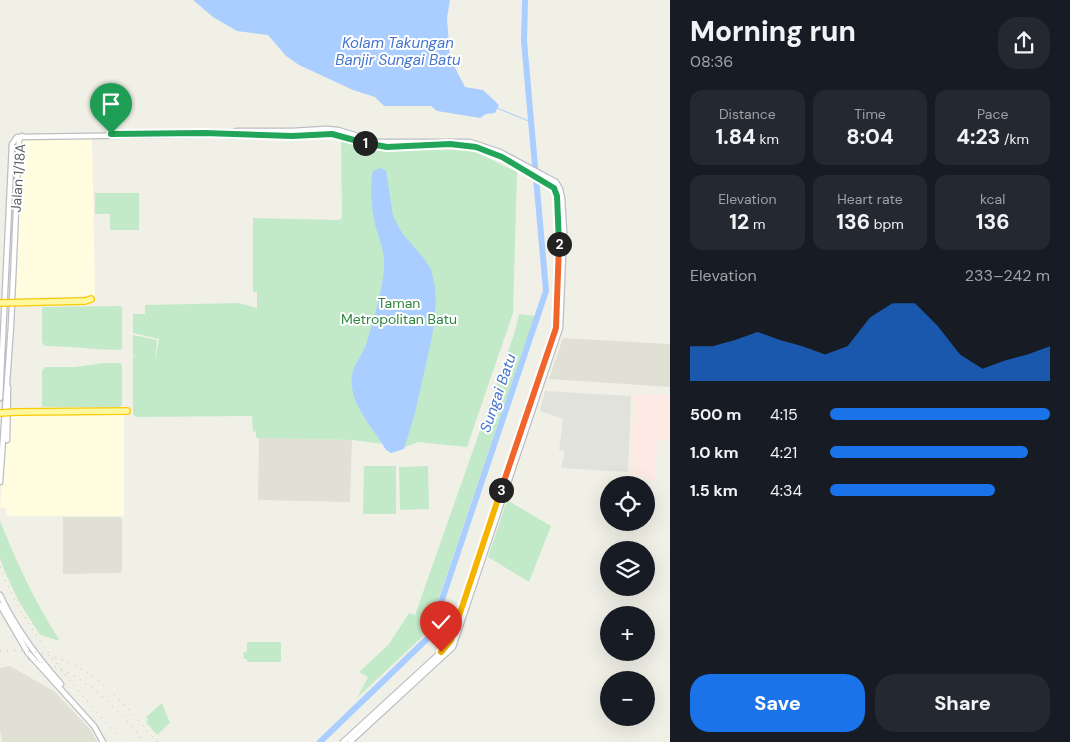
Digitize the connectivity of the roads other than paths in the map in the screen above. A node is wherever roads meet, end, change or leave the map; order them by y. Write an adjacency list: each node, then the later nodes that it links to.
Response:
1 (231, 134): 2 (street); 2 (street); 3 (street)
2 (250, 134): 4 (street)
3 (22, 136): 7 (street, Jalan 1/18A); 8 (street, Jalan 1/18A)
4 (544, 178): 13 (street); 14 (street)
5 (88, 300): 6 (highway, bridge)
6 (0, 303)
7 (8, 366): 8 (street, Jalan 1/18A); 11 (street)
8 (2, 396): 12 (street)
9 (127, 411): 10 (highway, bridge)
10 (0, 413)
11 (7, 440)
12 (0, 482)
13 (482, 562): 14 (street); 20 (street)
14 (471, 578): 19 (street)
15 (0, 595): 17 (street)
16 (0, 605): 17 (street)
17 (5, 611): 18 (street)
18 (103, 742)
19 (343, 742)
20 (351, 742)

